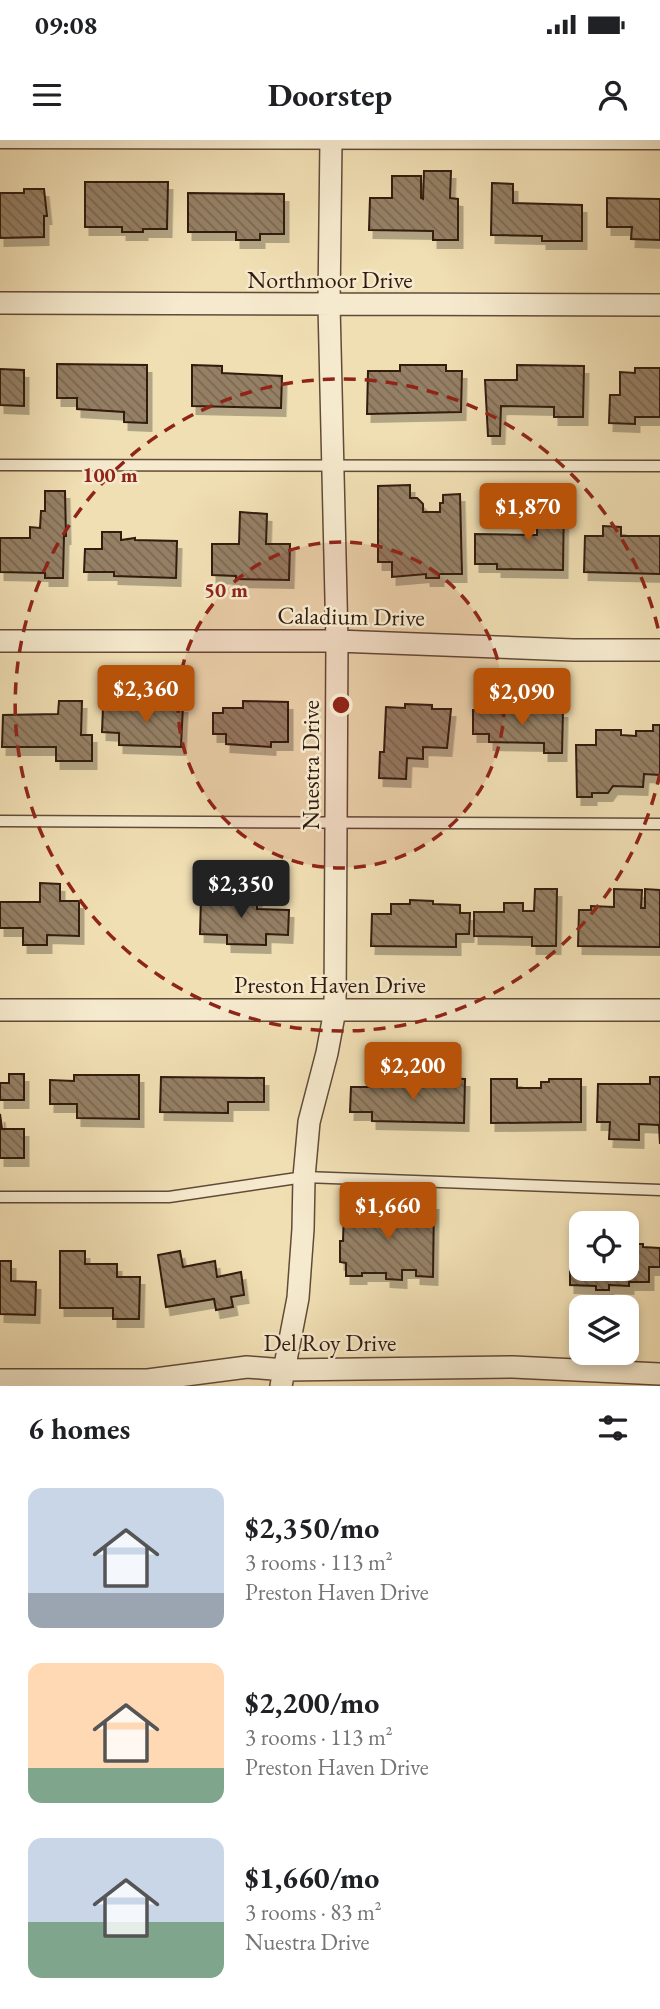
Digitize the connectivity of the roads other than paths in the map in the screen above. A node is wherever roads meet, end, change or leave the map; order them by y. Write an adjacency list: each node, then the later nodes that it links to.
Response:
1 (331, 141): 2 (lane); 3 (lane); 6 (street, Nuestra Drive)
2 (0, 143)
3 (660, 144)
4 (0, 303): 6 (street, Northmoor Drive)
5 (660, 305): 6 (street, Northmoor Drive)
6 (329, 306): 8 (street, Nuestra Drive)
7 (0, 465): 8 (lane)
8 (332, 465): 9 (lane); 11 (street, Nuestra Drive)
9 (660, 466)
10 (0, 641): 11 (street, Caladium Drive)
11 (337, 641): 12 (street, Caladium Drive); 14 (street, Nuestra Drive)
12 (660, 650)
13 (0, 821): 14 (lane)
14 (336, 824): 15 (lane); 17 (street, Nuestra Drive)
15 (660, 824)
16 (0, 1010): 17 (street, Preston Haven Drive)
17 (335, 1010): 18 (street, Preston Haven Drive); 19 (street, Nuestra Drive)
18 (660, 1010)
19 (304, 1177): 20 (lane); 21 (lane); 23 (street, Nuestra Drive)
20 (660, 1190)
21 (0, 1197)
22 (660, 1374): 23 (street, Del Roy Drive)
23 (283, 1378): 24 (street, Del Roy Drive)
24 (0, 1380)

